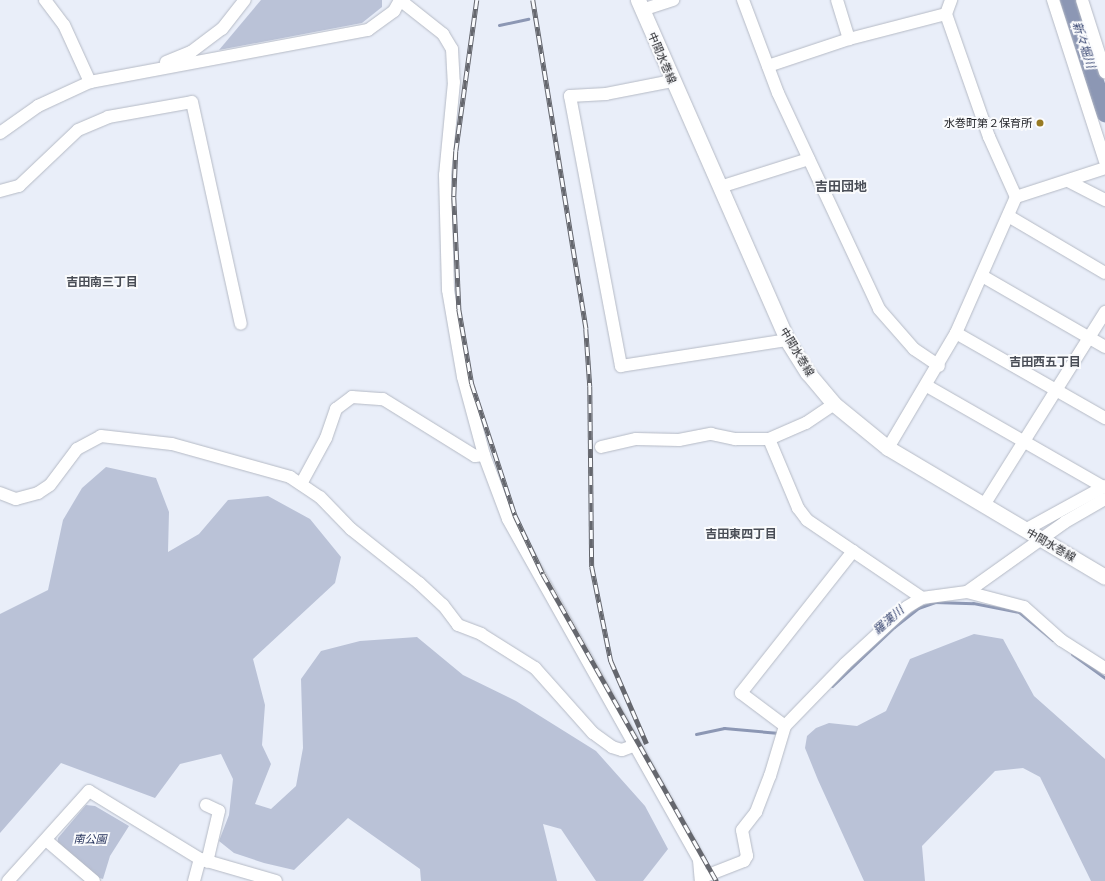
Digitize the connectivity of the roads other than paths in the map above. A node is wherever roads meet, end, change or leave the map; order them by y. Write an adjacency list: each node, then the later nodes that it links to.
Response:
1 (45, 0): 17 (street)
2 (246, 0): 14 (street)
3 (400, 0): 14 (street); 45 (street)
4 (673, 0): 10 (street)
5 (743, 0): 13 (street)
6 (837, 0): 12 (street)
7 (951, 0): 11 (street)
8 (1052, 0): 20 (street)
9 (1082, 0): 15 (street)
10 (640, 5): 16 (main road, 中間水巻線)
11 (946, 14): 12 (street); 25 (street)
12 (850, 39): 13 (street)
13 (768, 66): 19 (street)
14 (146, 71): 17 (street)
15 (1105, 72)
16 (672, 81): 23 (main road, 中間水巻線); 34 (street)
17 (90, 82): 18 (street)
18 (0, 133)
19 (810, 159): 23 (street); 36 (street)
20 (1105, 161)
21 (1105, 168): 22 (street)
22 (1068, 181): 25 (street); 26 (street)
23 (720, 187): 34 (main road, 中間水巻線)
24 (0, 191): 31 (street)
25 (1016, 197): 27 (street)
26 (1105, 200)
27 (1010, 217): 28 (street); 29 (street)
28 (1105, 273)
29 (984, 277): 32 (street); 33 (street)
30 (1105, 312): 33 (street)
31 (240, 324)
32 (956, 333): 36 (street); 38 (street)
33 (1089, 338): 35 (street); 38 (street)
34 (787, 340): 39 (main road, 中間水巻線)
35 (1105, 347)
36 (939, 366): 37 (street)
37 (928, 386): 42 (street); 44 (street)
38 (1057, 390): 40 (street); 42 (street)
39 (834, 404): 41 (street); 44 (main road, 中間水巻線)
40 (1105, 418)
41 (769, 439): 43 (street); 53 (street)
42 (1023, 442): 47 (street); 50 (street)
43 (602, 447)
44 (888, 448): 50 (main road, 中間水巻線)
45 (484, 455): 46 (street); 59 (street)
46 (301, 484): 48 (street); 59 (street)
47 (1104, 486): 51 (street)
48 (0, 493)
49 (1105, 499): 52 (street)
50 (984, 505): 51 (main road, 中間水巻線)
51 (1025, 530): 52 (main road, 中間水巻線)
52 (1042, 539): 54 (main road, 中間水巻線); 55 (street)
53 (853, 551): 56 (street); 58 (street)
54 (1105, 577)
55 (967, 592): 56 (street); 57 (street)
56 (922, 598): 58 (street)
57 (1105, 668)
58 (785, 726): 64 (street)
59 (633, 746): 64 (street)
60 (206, 805): 62 (street)
61 (46, 840): 62 (street); 65 (street); 66 (street)
62 (204, 860): 63 (street); 67 (street)
63 (252, 878): 68 (street)
64 (702, 879)
65 (8, 881)
66 (94, 881)
67 (194, 881)
68 (276, 881)

